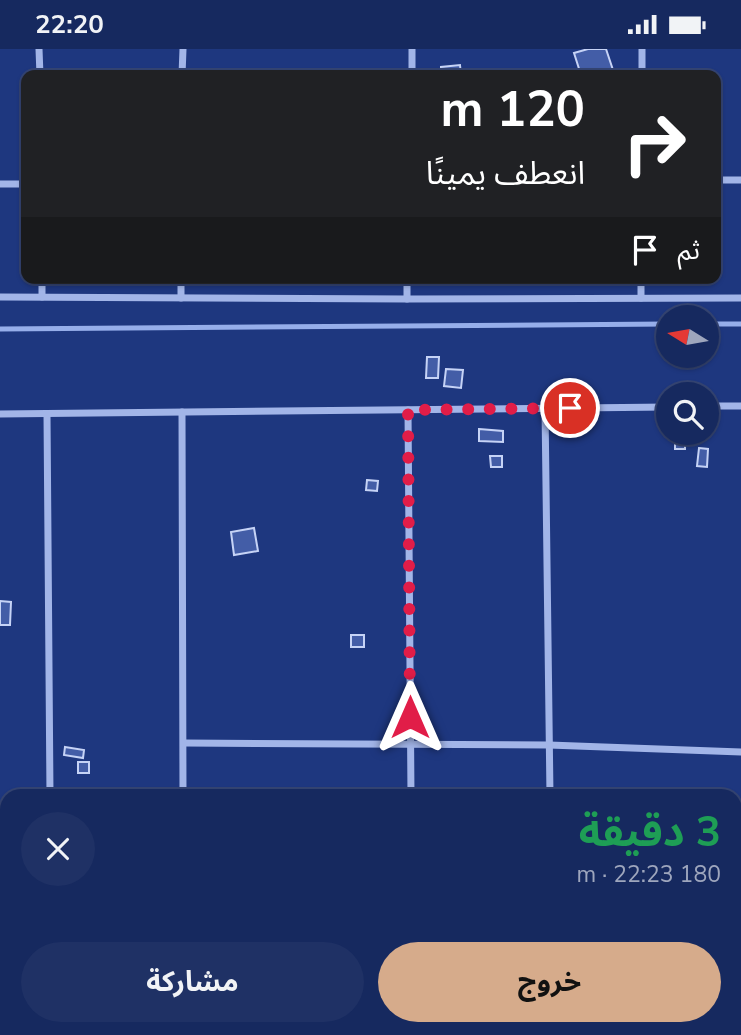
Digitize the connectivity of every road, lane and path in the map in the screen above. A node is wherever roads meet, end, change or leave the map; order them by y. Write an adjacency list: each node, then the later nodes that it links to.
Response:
1 (39, 49): 5 (street)
2 (183, 49): 6 (street)
3 (412, 49): 7 (street)
4 (642, 49): 8 (street)
5 (40, 70)
6 (182, 70)
7 (412, 70)
8 (642, 70)
9 (721, 180): 10 (street)
10 (741, 180)
11 (0, 184): 12 (street)
12 (21, 184)
13 (42, 284): 18 (street)
14 (181, 284): 19 (street)
15 (407, 284): 22 (street)
16 (641, 284): 20 (street)
17 (0, 297): 18 (street)
18 (43, 297): 19 (street)
19 (181, 298): 22 (street)
20 (641, 298): 21 (street); 22 (street)
21 (741, 298)
22 (407, 299)
23 (719, 406): 24 (street)
24 (741, 406)
25 (656, 407): 26 (street)
26 (545, 408): 27 (street); 33 (street)
27 (408, 410): 28 (street); 32 (street)
28 (183, 412): 30 (street); 31 (street)
29 (0, 414): 30 (street)
30 (47, 414): 35 (street)
31 (184, 743): 32 (street); 36 (street)
32 (411, 745): 33 (street); 37 (street)
33 (549, 745): 34 (street); 38 (street)
34 (741, 752)
35 (50, 789)
36 (183, 789)
37 (411, 789)
38 (550, 789)

